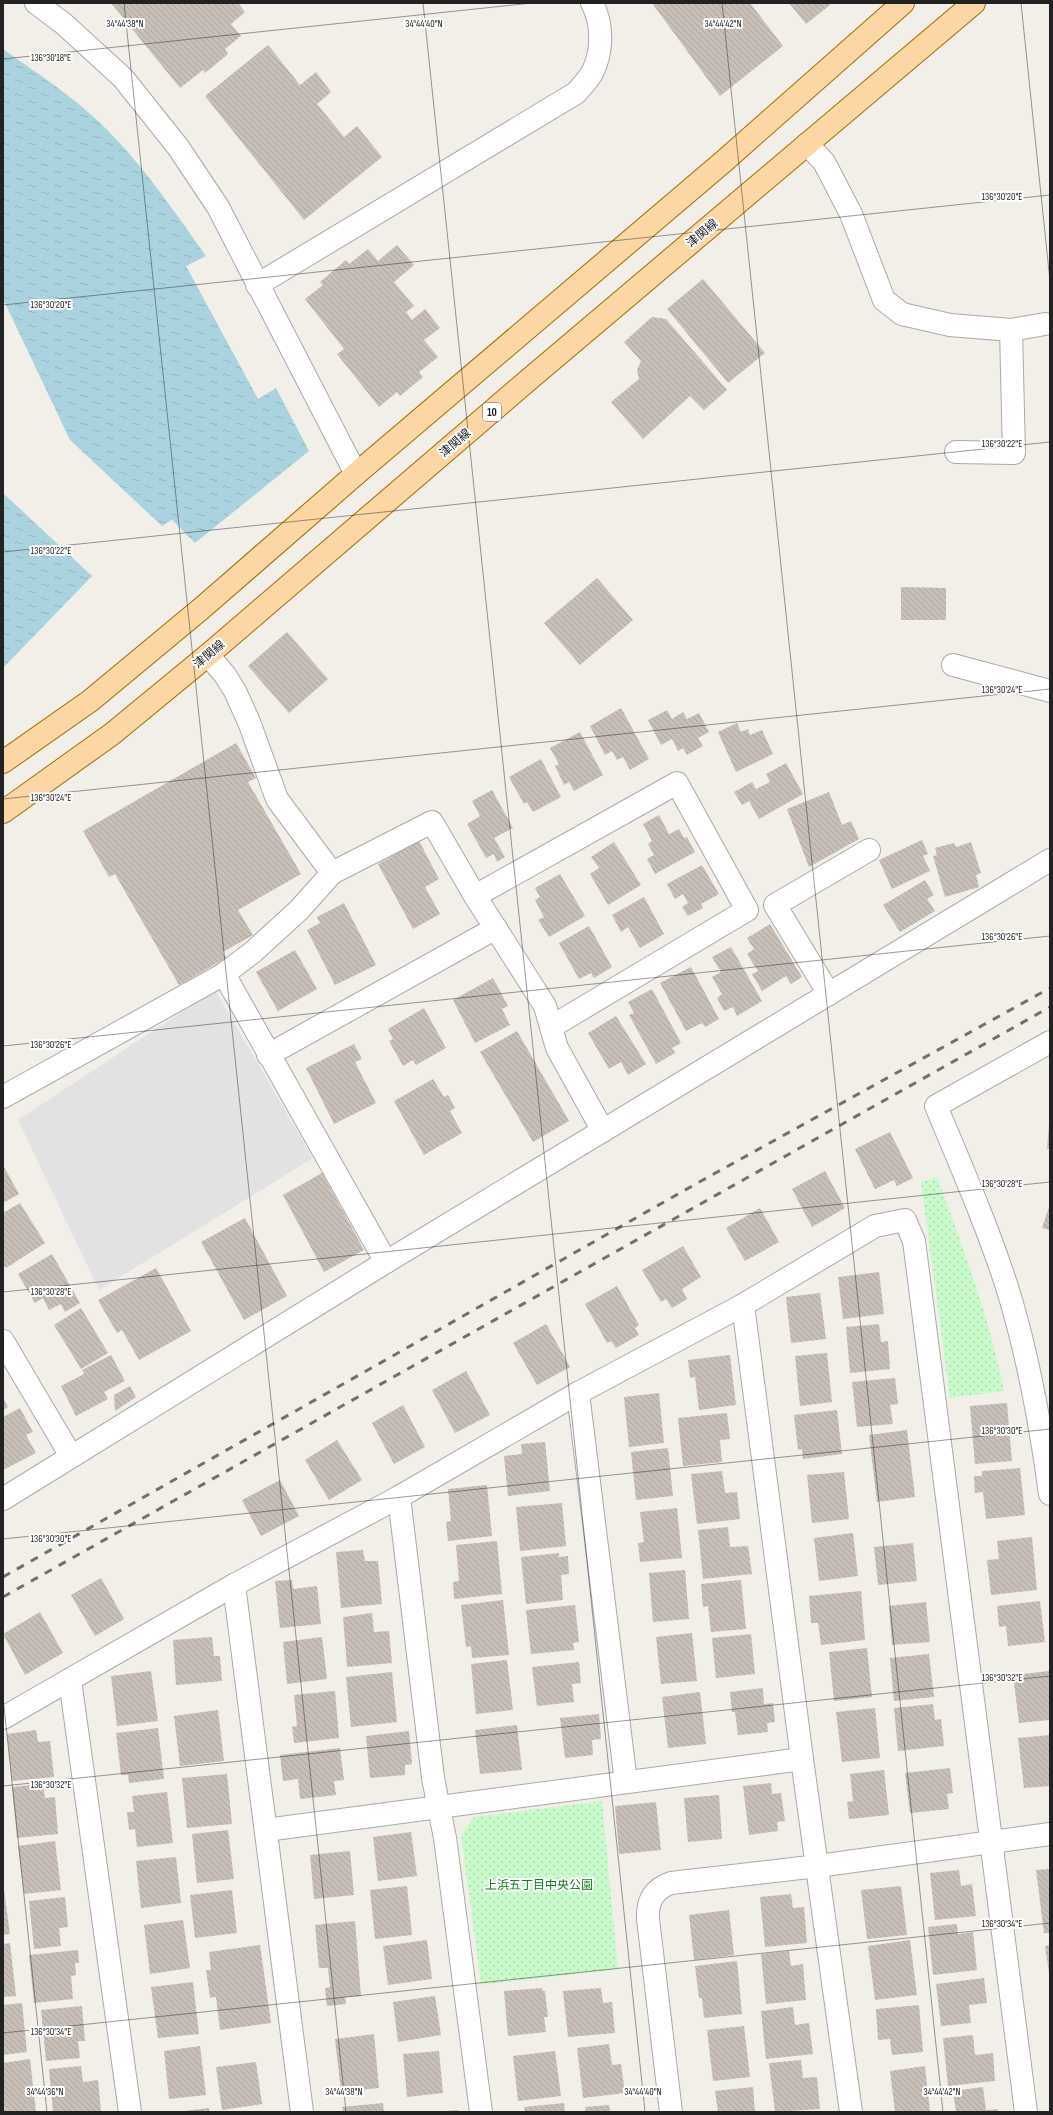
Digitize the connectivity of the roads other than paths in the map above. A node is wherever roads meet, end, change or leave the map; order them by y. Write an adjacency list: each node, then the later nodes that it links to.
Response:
1 (36, 3): 6 (street)
2 (592, 3): 6 (street)
3 (903, 3): 10 (main road)
4 (974, 3): 5 (main road, 津関線 / 10)
5 (807, 144): 8 (street); 11 (main road, 津関線 / 10)
6 (258, 285): 10 (street)
7 (1045, 324): 8 (street)
8 (1011, 330): 9 (street)
9 (956, 452)
10 (356, 474): 14 (main road)
11 (208, 655): 15 (main road, 津関線 / 10); 18 (street)
12 (953, 665): 13 (street)
13 (1050, 691)
14 (3, 762)
15 (3, 812)
16 (869, 850): 22 (street)
17 (1050, 860): 22 (street)
18 (332, 873): 19 (street); 21 (street)
19 (475, 896): 20 (street); 23 (street)
20 (496, 928): 23 (street); 25 (street)
21 (224, 974): 25 (street); 26 (street)
22 (829, 994): 27 (street)
23 (551, 1027): 27 (street)
24 (1050, 1042): 33 (street)
25 (268, 1055): 28 (street)
26 (3, 1097)
27 (603, 1131): 28 (street)
28 (386, 1262): 32 (street)
29 (744, 1305): 31 (street); 39 (street); 44 (street)
30 (3, 1341): 32 (street)
31 (578, 1393): 34 (street); 40 (street)
32 (71, 1456): 35 (street)
33 (1050, 1494)
34 (399, 1496): 36 (street); 41 (street)
35 (3, 1499)
36 (234, 1585): 37 (street); 42 (street)
37 (70, 1680): 38 (street); 46 (street)
38 (3, 1718)
39 (802, 1759): 40 (street); 45 (street)
40 (626, 1782): 41 (street)
41 (439, 1807): 42 (street); 48 (street)
42 (266, 1830): 47 (street)
43 (1050, 1834): 44 (street)
44 (990, 1842): 45 (street); 51 (street)
45 (818, 1866): 49 (street); 50 (street)
46 (130, 2112)
47 (302, 2112)
48 (481, 2112)
49 (671, 2112)
50 (851, 2112)
51 (1026, 2112)

